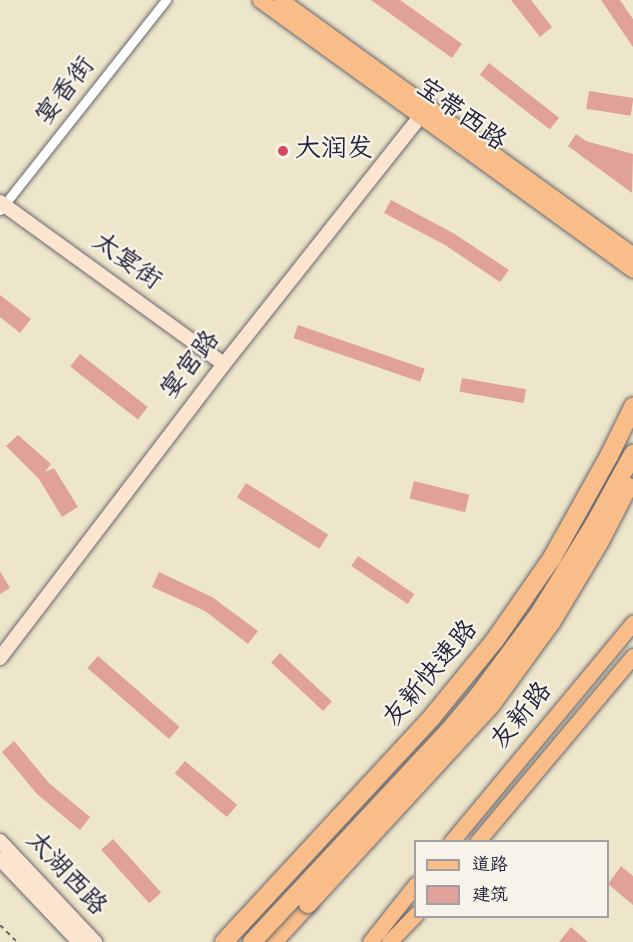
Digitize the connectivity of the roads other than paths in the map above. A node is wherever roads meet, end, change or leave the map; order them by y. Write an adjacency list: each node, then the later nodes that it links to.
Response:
1 (166, 0): 5 (street, 宴香街)
2 (261, 0): 4 (main road, 宝带西路)
3 (281, 0): 4 (main road, 宝带西路)
4 (423, 112): 6 (main road, 宝带西路); 7 (main road, 宝带西路); 8 (street, 宴宫路)
5 (1, 206): 8 (street, 太宴街)
6 (633, 255)
7 (633, 270)
8 (224, 364): 14 (street, 宴宫路)
9 (633, 407): 24 (highway, 友新快速路, bridge)
10 (633, 454): 25 (highway, 友新快速路, bridge)
11 (633, 472): 26 (highway, bridge)
12 (633, 623): 15 (main road, 友新路)
13 (633, 656): 16 (main road, 友新路)
14 (0, 658)
15 (453, 840)
16 (479, 840)
17 (0, 841): 23 (street, 太湖西路)
18 (0, 859): 22 (street, 太湖西路)
19 (414, 887): 27 (main road)
20 (414, 917): 21 (main road)
21 (396, 940)
22 (79, 942)
23 (95, 942)
24 (224, 942)
25 (252, 942)
26 (273, 942)
27 (370, 942)

